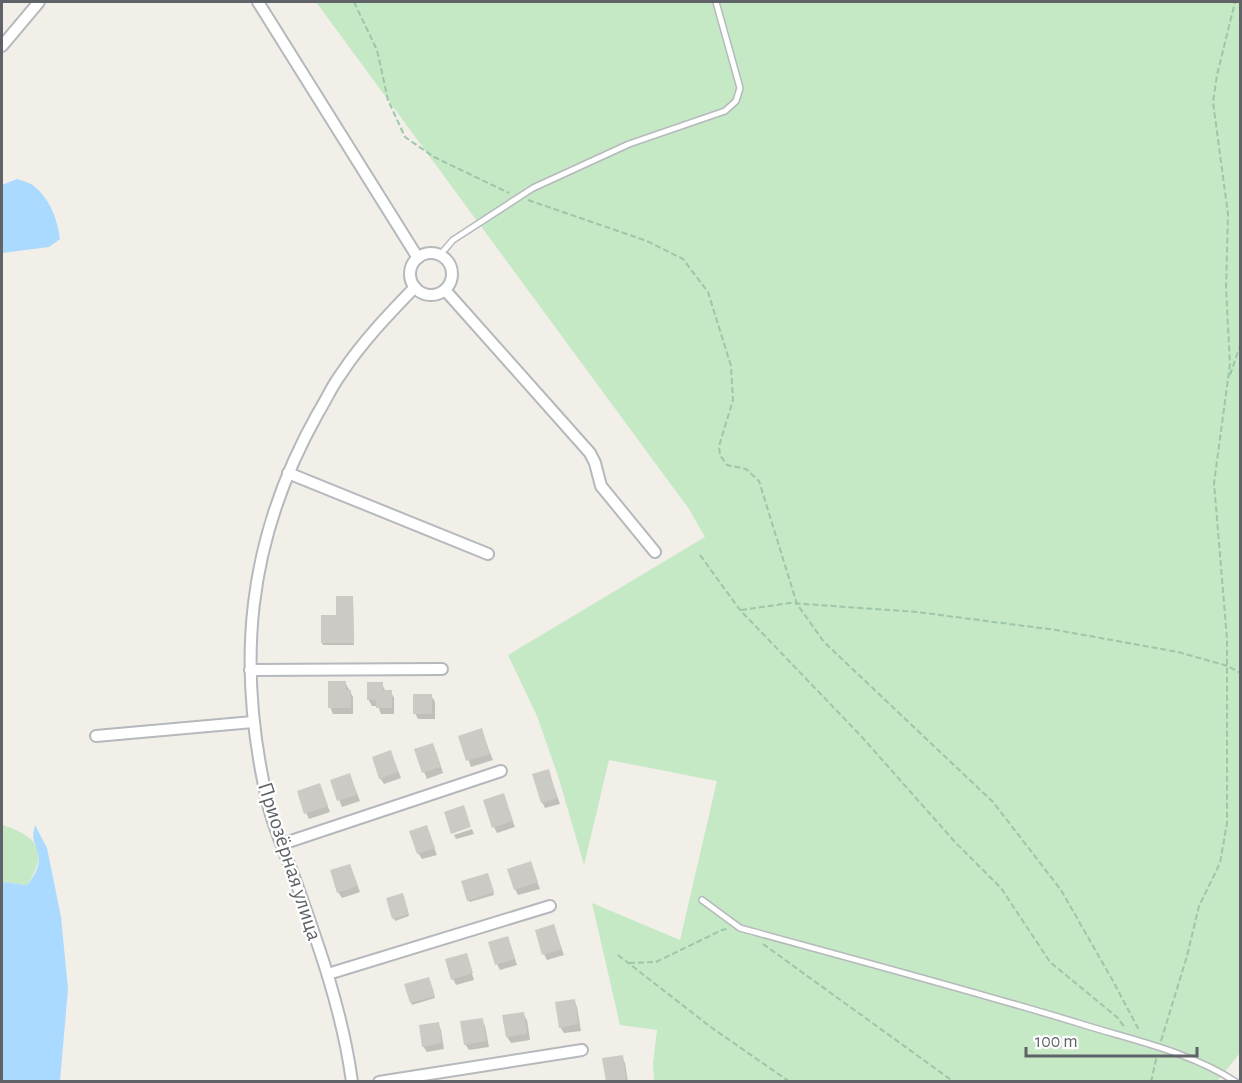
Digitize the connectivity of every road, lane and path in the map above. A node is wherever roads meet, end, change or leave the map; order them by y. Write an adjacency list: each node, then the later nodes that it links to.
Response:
1 (39, 2): 6 (street)
2 (258, 2): 9 (street)
3 (354, 2): 7 (path)
4 (716, 2): 7 (lane)
5 (1235, 2): 13 (path)
6 (2, 46)
7 (518, 197): 8 (lane); 18 (path)
8 (440, 255): 9 (street); 11 (street)
9 (418, 258): 10 (street)
10 (414, 287): 11 (street); 14 (street, Приозёрная улица)
11 (446, 290): 15 (street)
12 (1240, 346): 13 (path)
13 (1227, 380): 20 (path)
14 (288, 473): 16 (street); 22 (street, Приозёрная улица)
15 (655, 552)
16 (488, 554)
17 (699, 555): 19 (path)
18 (797, 604): 19 (path); 20 (path); 36 (path)
19 (740, 610): 35 (path)
20 (1228, 666): 23 (path); 37 (path)
21 (442, 669): 22 (street)
22 (250, 670): 24 (street, Приозёрная улица)
23 (1240, 673)
24 (253, 722): 25 (street); 27 (street, Приозёрная улица)
25 (96, 736)
26 (501, 771): 27 (street)
27 (282, 844): 34 (street, Приозёрная улица)
28 (702, 900): 30 (lane)
29 (550, 906): 34 (street)
30 (740, 928): 33 (path); 35 (lane)
31 (760, 942): 42 (path)
32 (618, 954): 33 (path)
33 (629, 963): 41 (path)
34 (328, 974): 39 (street, Приозёрная улица)
35 (1133, 1040): 36 (lane)
36 (1146, 1044): 37 (lane)
37 (1159, 1048): 43 (path); 44 (lane)
38 (582, 1050): 40 (street)
39 (352, 1082)
40 (379, 1082)
41 (790, 1082)
42 (954, 1082)
43 (1151, 1082)
44 (1236, 1082)

